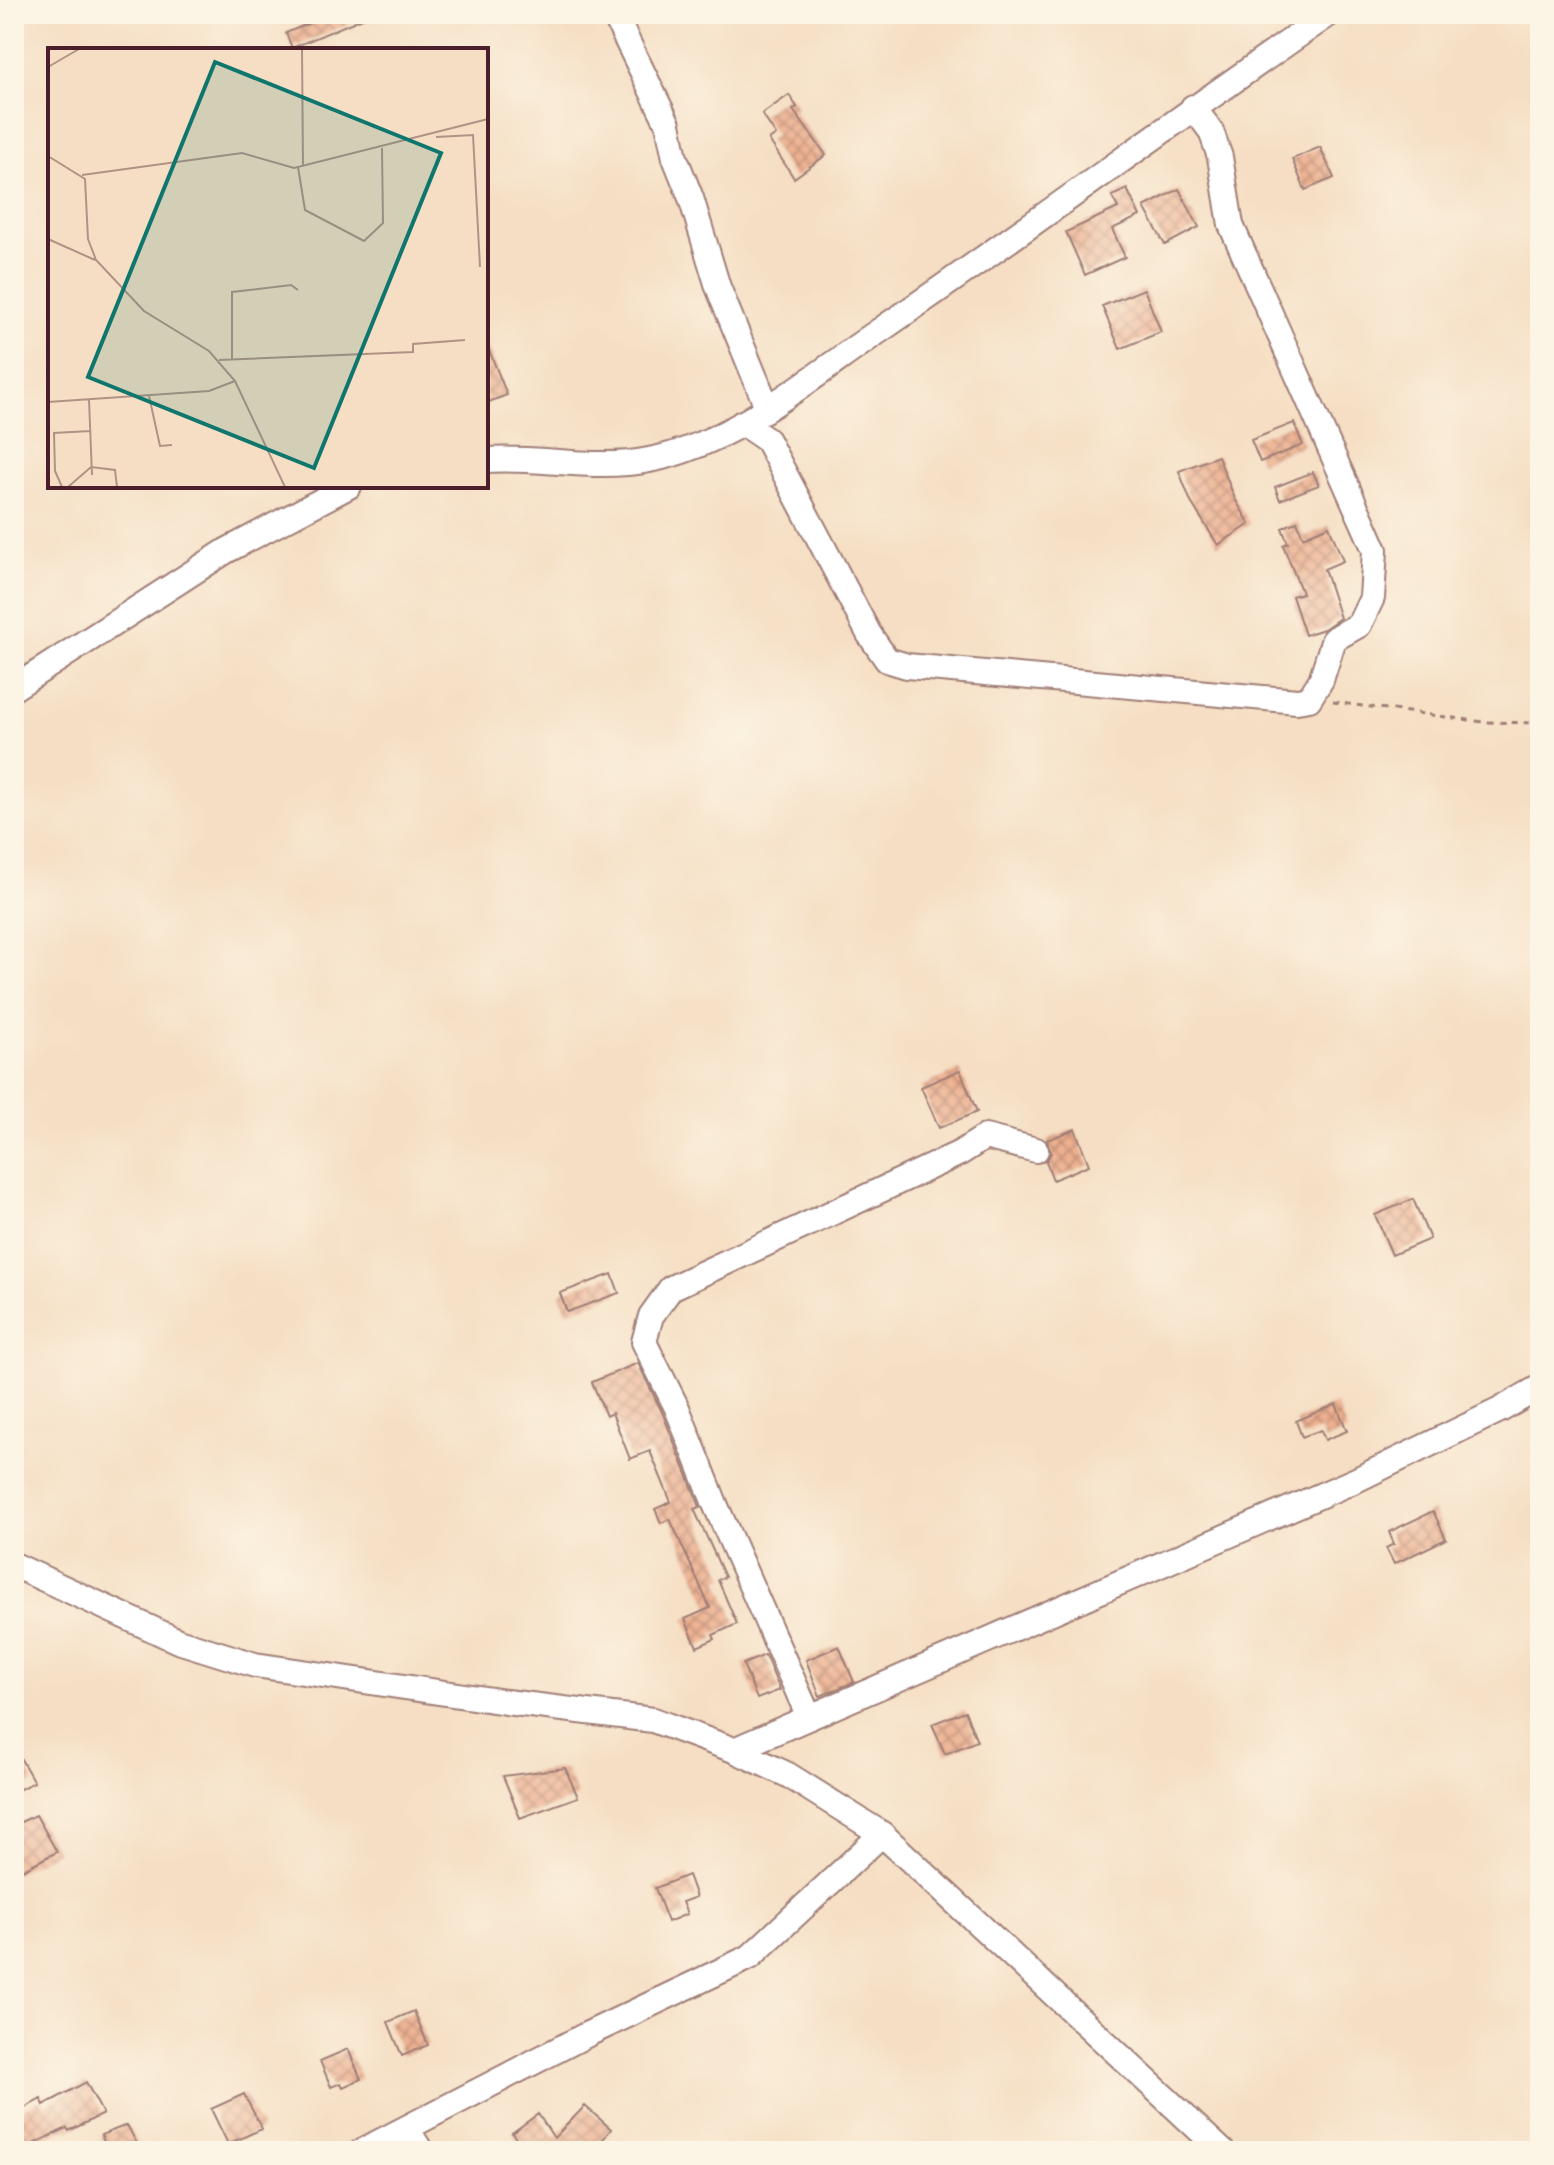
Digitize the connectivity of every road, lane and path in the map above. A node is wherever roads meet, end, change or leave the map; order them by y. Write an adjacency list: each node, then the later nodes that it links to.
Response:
1 (614, 14): 4 (street)
2 (1329, 14): 3 (street)
3 (1193, 107): 4 (street); 9 (street)
4 (767, 407): 5 (street)
5 (742, 423): 6 (street); 9 (street)
6 (488, 460)
7 (345, 488): 8 (street)
8 (14, 688)
9 (1309, 699): 10 (path)
10 (1540, 723)
11 (1036, 1150): 14 (street)
12 (1540, 1387): 14 (street)
13 (14, 1565): 15 (street)
14 (809, 1717): 15 (street)
15 (734, 1750): 16 (street)
16 (882, 1834): 17 (street); 20 (street)
17 (407, 2129): 18 (street); 19 (street)
18 (362, 2151)
19 (421, 2151)
20 (1222, 2151)

